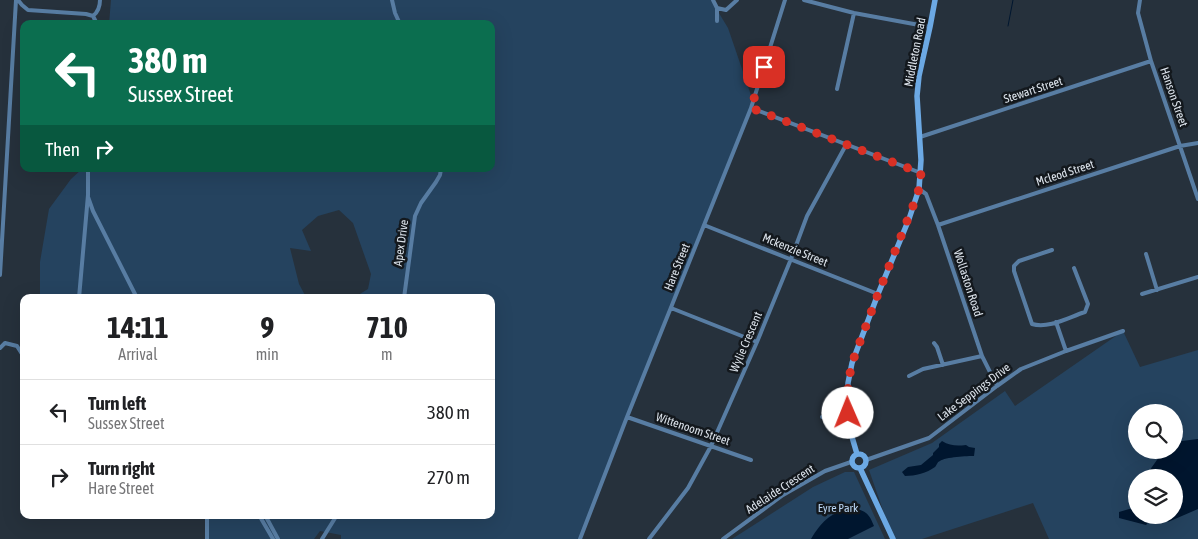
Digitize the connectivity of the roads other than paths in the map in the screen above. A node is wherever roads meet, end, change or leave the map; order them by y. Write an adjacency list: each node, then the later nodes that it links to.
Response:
1 (17, 0): 12 (street); 38 (street)
2 (100, 0): 12 (street)
3 (392, 0): 14 (street)
4 (713, 0): 10 (street)
5 (737, 0): 10 (street)
6 (785, 0): 19 (street, Hare Street)
7 (804, 0): 11 (street)
8 (935, 0): 16 (main road, Middleton Road)
9 (1140, 0): 17 (street, Hanson Street)
10 (717, 8): 15 (street)
11 (854, 13): 16 (street); 18 (street)
12 (93, 16): 13 (street)
13 (95, 20)
14 (398, 20)
15 (716, 21)
16 (930, 27): 20 (main road, Middleton Road)
17 (1151, 61): 20 (street, Stewart Street); 23 (street, Hanson Street)
18 (837, 89)
19 (751, 108): 22 (street); 33 (street, Hare Street)
20 (920, 137): 26 (main road, Middleton Road)
21 (1198, 143): 23 (street, Mcleod Street)
22 (846, 145): 26 (street); 36 (street, Wylie Crescent)
23 (1180, 146): 27 (street, Hanson Street); 32 (street, Mcleod Street)
24 (88, 172): 30 (street)
25 (440, 172): 43 (street, Apex Drive)
26 (921, 173): 29 (main road, Middleton Road)
27 (1190, 176): 28 (street); 31 (street, Hanson Street)
28 (1198, 179)
29 (919, 189): 32 (street, Wollaston Road); 44 (main road, Middleton Road)
30 (88, 195): 41 (street); 42 (street)
31 (1198, 199)
32 (938, 224): 54 (street, Wollaston Road)
33 (704, 225): 36 (street, Mckenzie Street); 46 (street, Hare Street)
34 (1052, 250): 47 (street)
35 (1146, 254): 40 (street)
36 (791, 260): 44 (street, Mckenzie Street); 49 (street, Wylie Crescent)
37 (1074, 268): 47 (street)
38 (0, 275)
39 (1198, 276): 40 (street)
40 (1157, 290): 45 (street)
41 (79, 294)
42 (135, 294)
43 (405, 294)
44 (878, 294): 58 (main road, Middleton Road)
45 (1142, 294)
46 (671, 308): 49 (street); 59 (street, Hare Street)
47 (1056, 322): 53 (street)
48 (1123, 332): 53 (street, Lake Seppings Drive)
49 (757, 342): 61 (street, Wylie Crescent)
50 (934, 343): 55 (street)
51 (0, 348): 52 (street)
52 (20, 351)
53 (1066, 351): 57 (street, Lake Seppings Drive)
54 (982, 356): 55 (street); 57 (street, Wollaston Road)
55 (943, 365): 56 (street)
56 (909, 376)
57 (997, 386): 64 (street, Lake Seppings Drive)
58 (848, 413): 60 (street); 62 (main road, Middleton Road)
59 (627, 417): 61 (street, Wittenoom Street); 75 (street, Hare Street)
60 (822, 417)
61 (711, 446): 63 (street, Wittenoom Street); 76 (street, Wylie Crescent)
62 (857, 454): 64 (main road); 65 (main road)
63 (751, 460)
64 (866, 460): 66 (main road)
65 (851, 462): 66 (main road); 77 (street, Adelaide Crescent)
66 (860, 468): 78 (main road)
67 (207, 519): 71 (street)
68 (261, 519): 72 (street)
69 (267, 519): 73 (street)
70 (334, 519): 74 (street)
71 (207, 539)
72 (273, 539)
73 (278, 539)
74 (322, 539)
75 (580, 539)
76 (649, 539)
77 (723, 539)
78 (893, 539)

